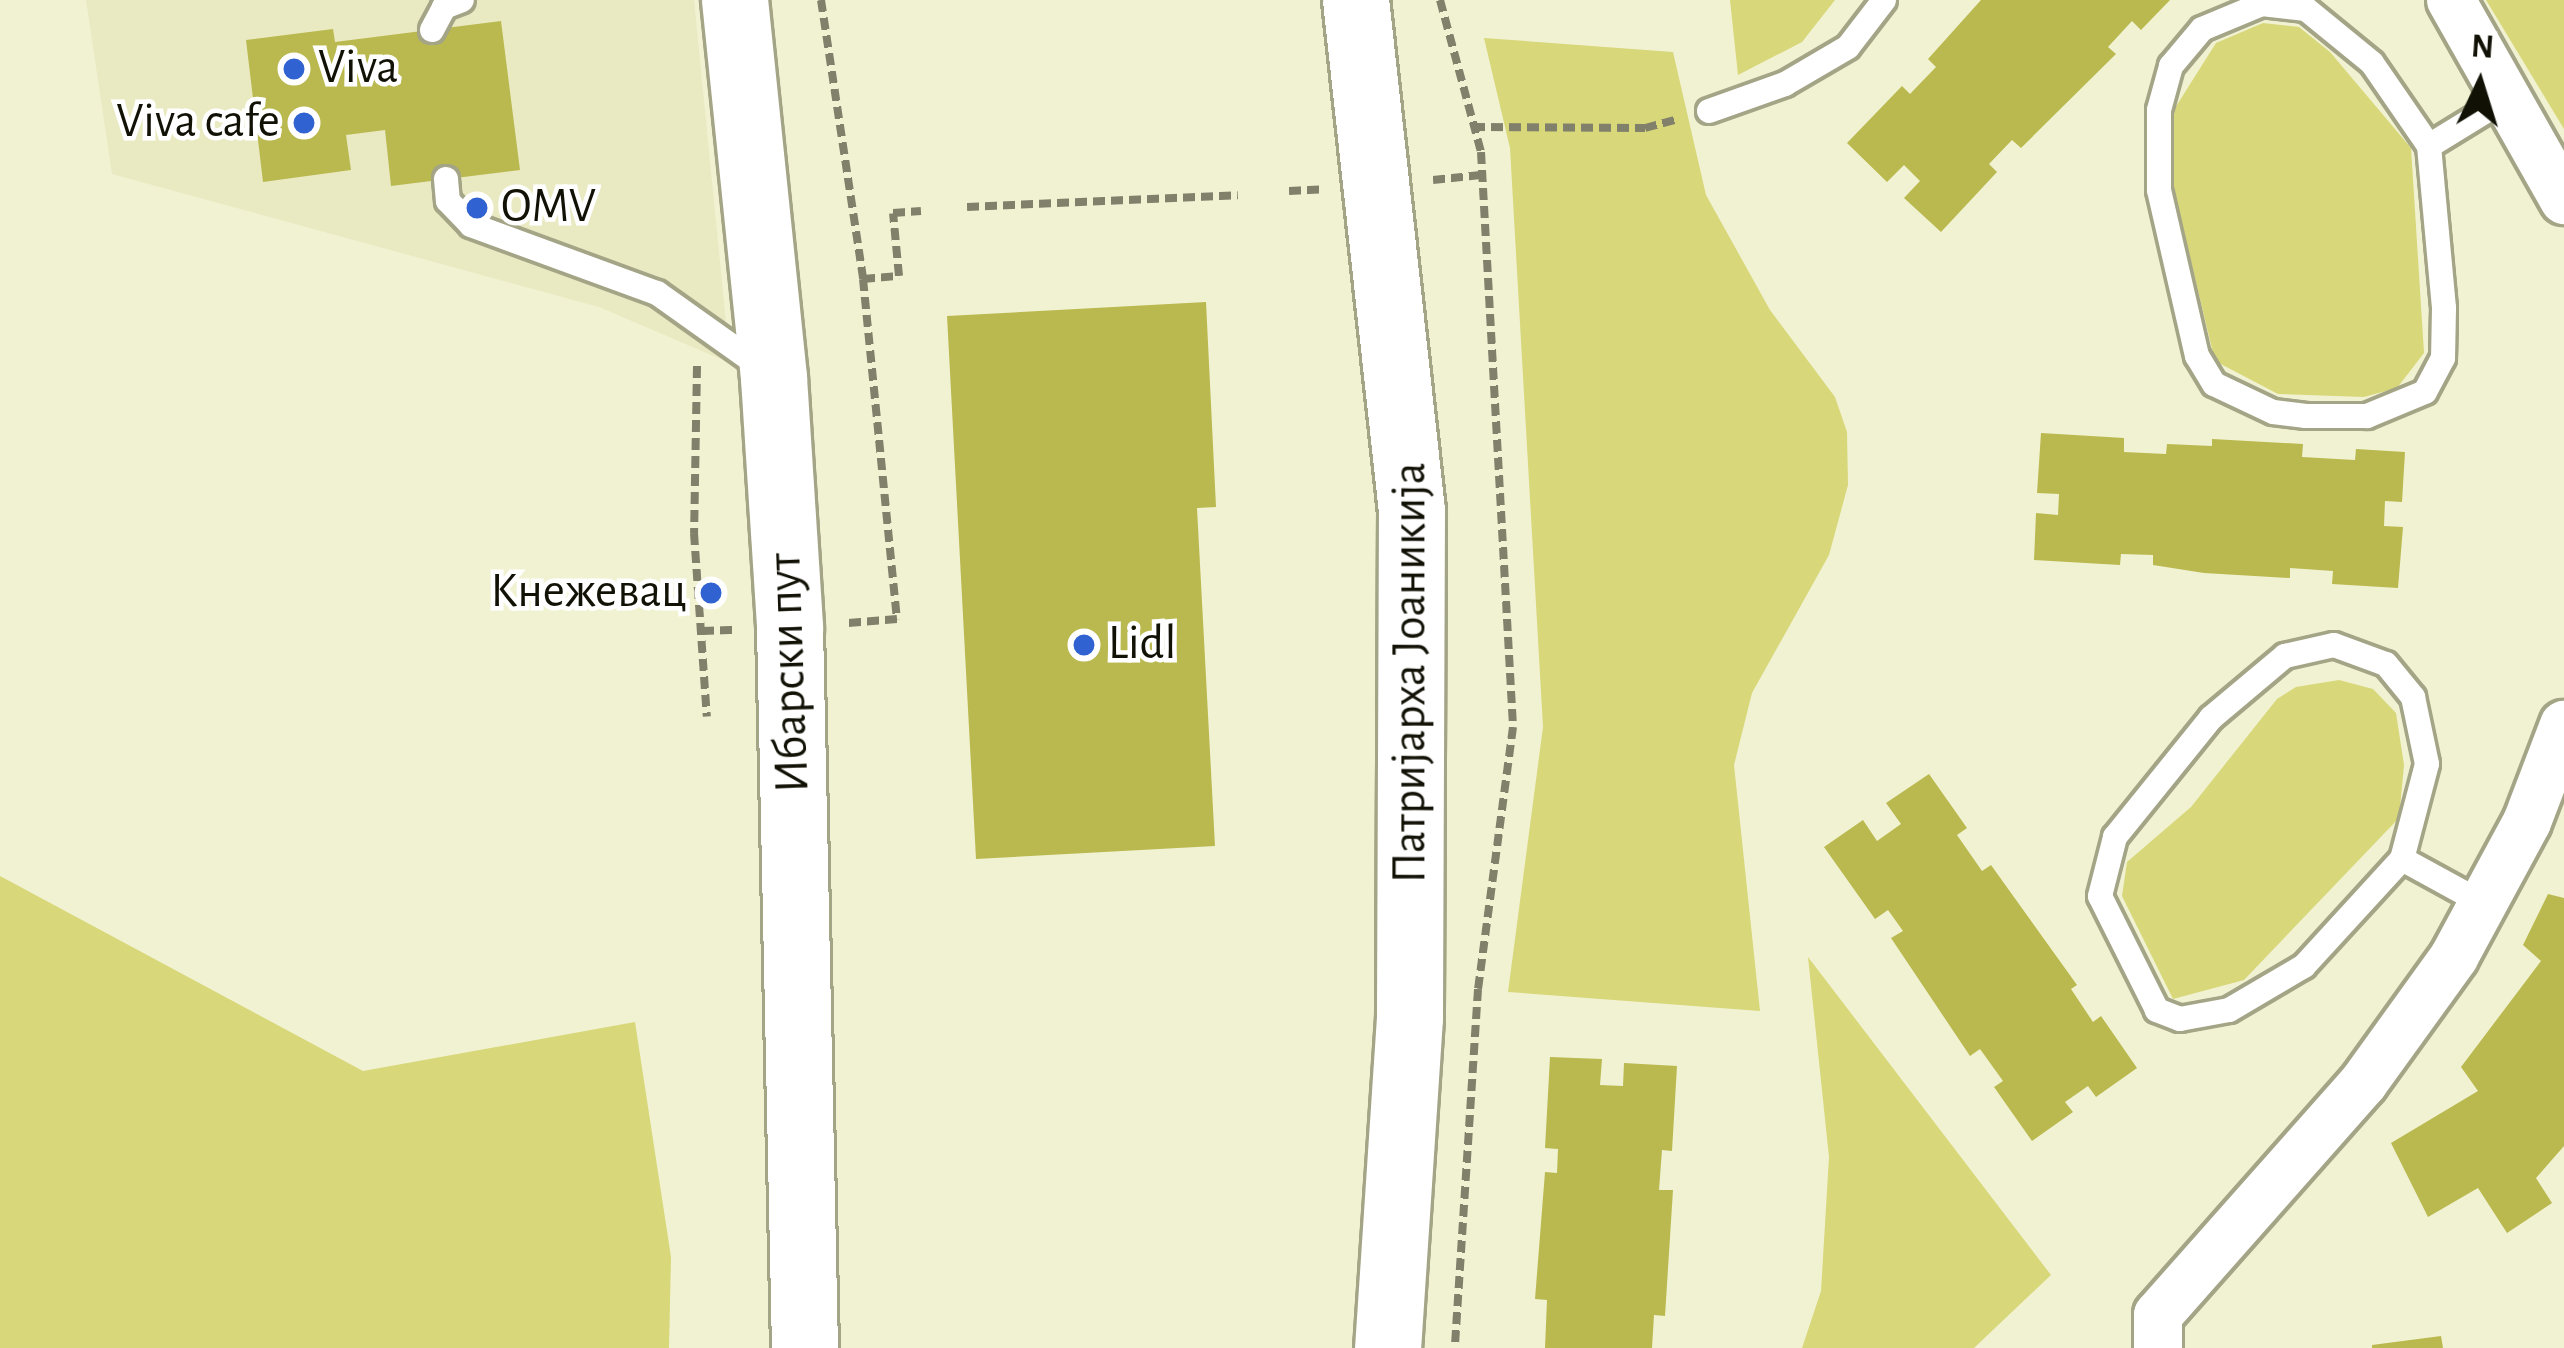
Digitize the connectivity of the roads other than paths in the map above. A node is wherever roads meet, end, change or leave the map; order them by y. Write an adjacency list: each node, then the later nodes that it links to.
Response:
1 (462, 0): 6 (lane)
2 (735, 0): 12 (main road, Ибарски пут)
3 (1356, 0): 18 (main road, Патријарха Јоаникија)
4 (1884, 0): 8 (lane)
5 (2451, 0): 7 (street)
6 (432, 30)
7 (2512, 95): 9 (lane); 11 (street)
8 (1709, 111)
9 (2429, 146): 9 (lane)
10 (446, 179): 12 (lane)
11 (2564, 200)
12 (775, 378): 17 (main road, Ибарски пут)
13 (2564, 725): 15 (street)
14 (2402, 859): 14 (lane); 15 (lane)
15 (2486, 905): 16 (street)
16 (2148, 1337)
17 (805, 1348)
18 (1388, 1348)

